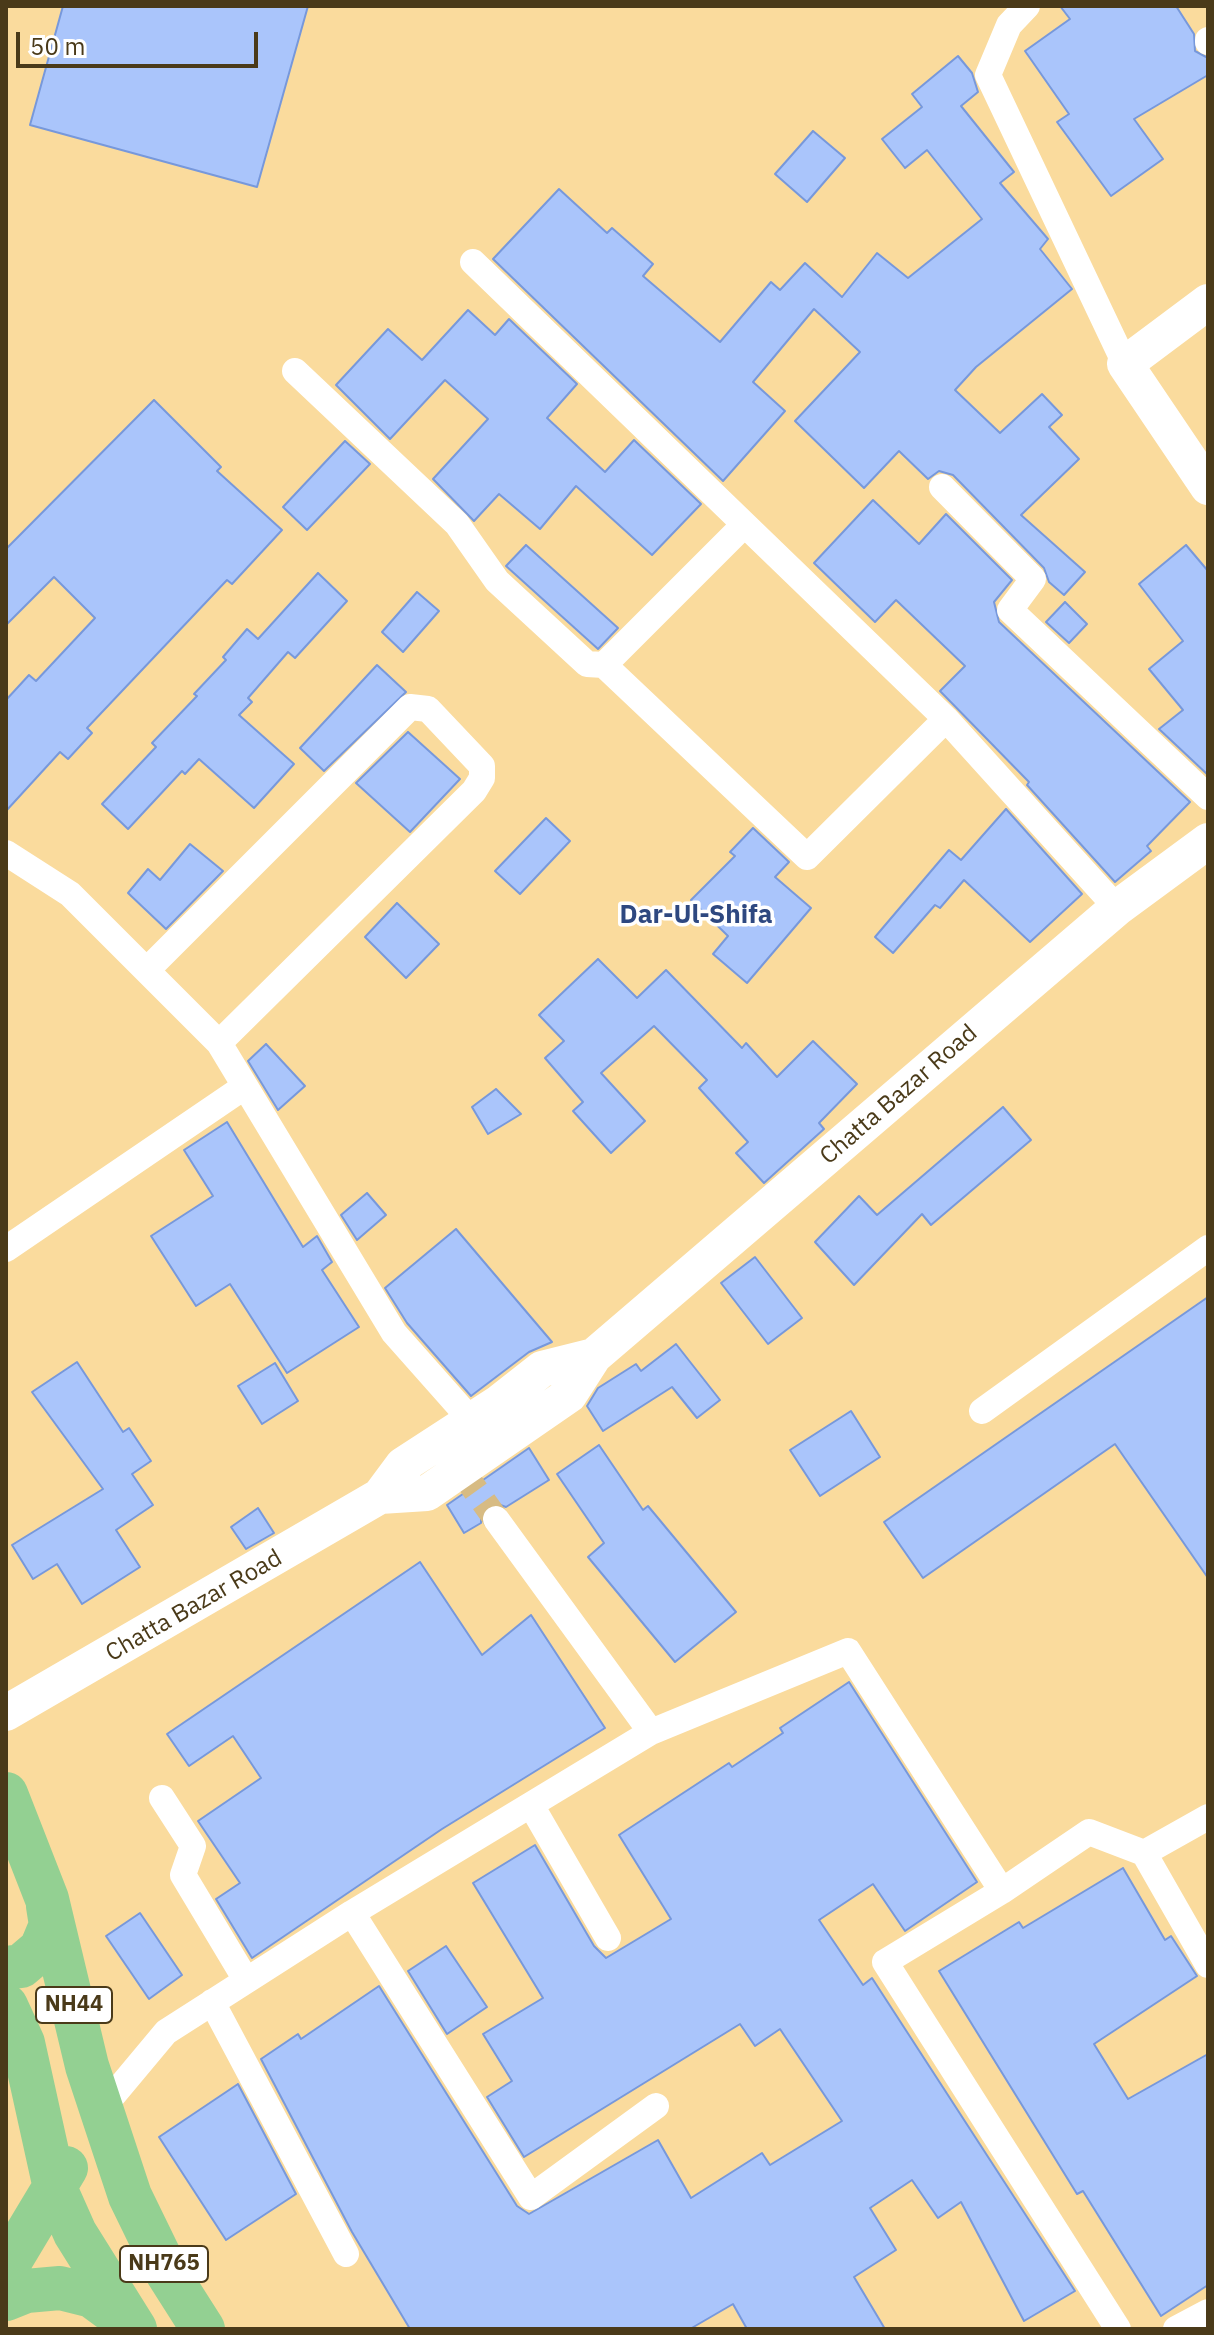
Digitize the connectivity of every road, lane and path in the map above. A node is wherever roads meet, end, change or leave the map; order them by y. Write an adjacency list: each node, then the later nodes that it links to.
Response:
1 (1027, 6): 4 (street)
2 (473, 262): 8 (street)
3 (1208, 302): 4 (street)
4 (1125, 364): 7 (street)
5 (295, 371): 9 (street)
6 (942, 487): 11 (street)
7 (1208, 487)
8 (744, 525): 9 (street); 10 (street)
9 (604, 665): 10 (street)
10 (946, 719): 14 (street)
11 (1208, 797)
12 (1208, 841): 14 (street, Chatta Bazar Road)
13 (6, 853): 15 (street)
14 (1117, 908): 20 (street, Chatta Bazar Road)
15 (147, 970): 16 (street); 16 (street)
16 (219, 1043): 17 (street)
17 (244, 1087): 19 (street); 22 (street)
18 (1208, 1248): 21 (street)
19 (6, 1249)
20 (594, 1356): 22 (street, Chatta Bazar Road); 23 (street, Chatta Bazar Road)
21 (982, 1411)
22 (472, 1421): 23 (street, Chatta Bazar Road)
23 (380, 1496): 25 (street, Chatta Bazar Road)
24 (496, 1519): 26 (street)
25 (6, 1713)
26 (651, 1732): 29 (street); 32 (street)
27 (6, 1794): 33 (highway, NH44)
28 (162, 1798): 38 (street)
29 (531, 1805): 34 (street); 35 (street)
30 (1208, 1817): 31 (street)
31 (1144, 1853): 32 (street); 36 (street)
32 (1002, 1891): 50 (street)
33 (47, 1899): 37 (highway); 42 (highway, NH44)
34 (352, 1913): 38 (street); 41 (street)
35 (608, 1938)
36 (1208, 1965)
37 (6, 1968)
38 (246, 1980): 39 (street)
39 (212, 2002): 42 (street); 44 (street)
40 (6, 2006): 43 (highway)
41 (656, 2106)
42 (100, 2111): 43 (highway); 49 (highway, NH765)
43 (55, 2188): 45 (highway); 48 (highway, NH765)
44 (346, 2254)
45 (6, 2268)
46 (6, 2299): 48 (highway)
47 (1208, 2312): 51 (street)
48 (134, 2329)
49 (203, 2329)
50 (1118, 2329)
51 (1176, 2329)

